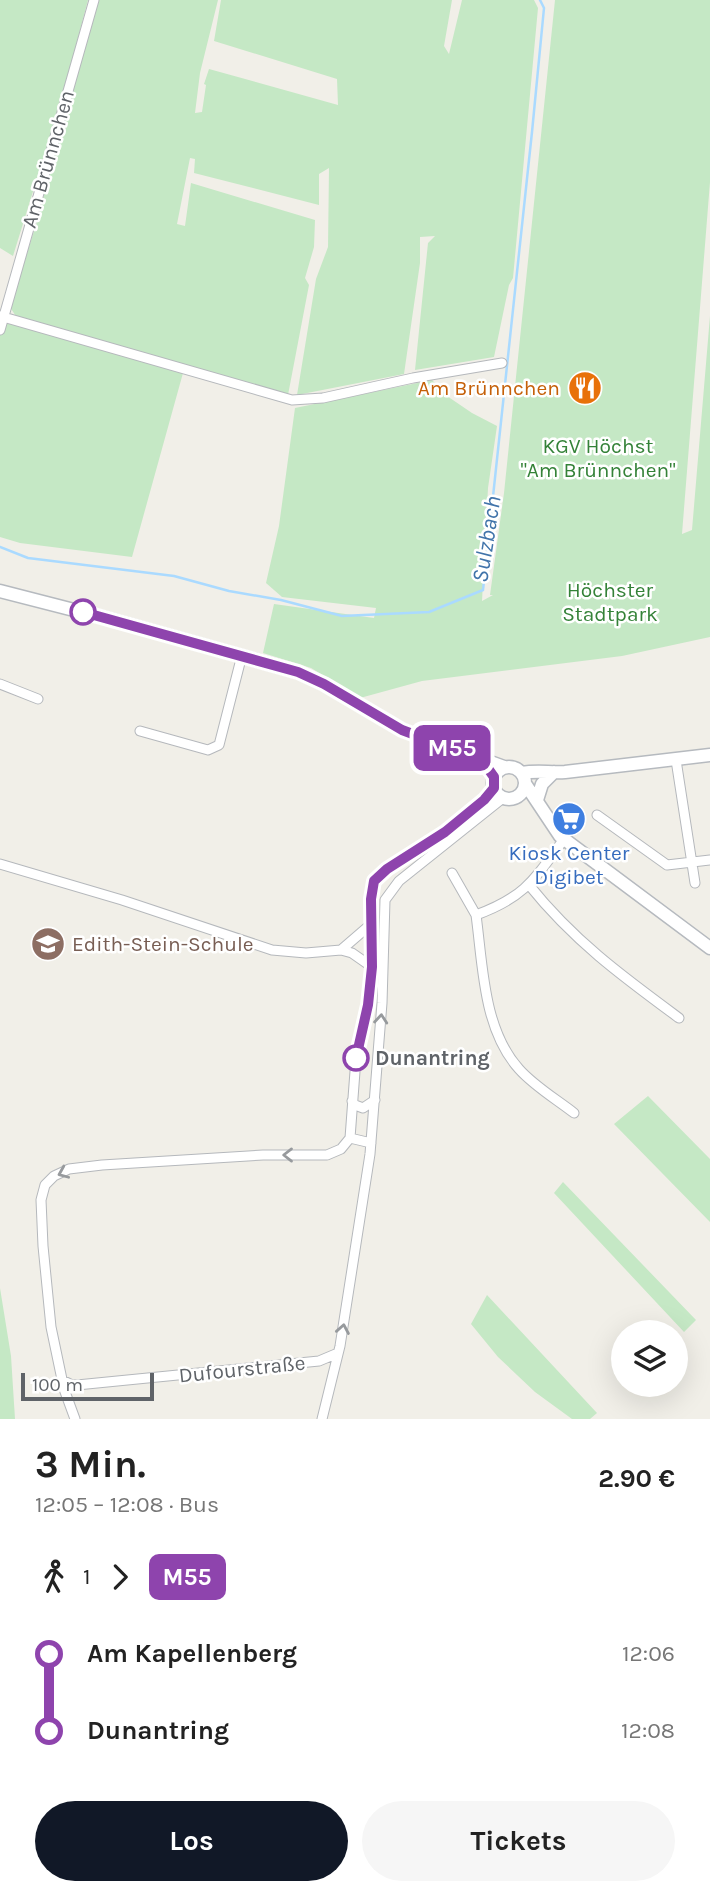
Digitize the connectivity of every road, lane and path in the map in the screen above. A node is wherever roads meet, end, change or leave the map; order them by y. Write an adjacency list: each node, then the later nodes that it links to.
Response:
1 (94, 0): 2 (street, Am Brünnchen)
2 (1, 317): 3 (street, Am Brünnchen); 4 (street)
3 (0, 330)
4 (502, 363)
5 (0, 591): 6 (main road)
6 (242, 655): 9 (street); 11 (main road)
7 (0, 684): 8 (street)
8 (38, 699)
9 (140, 731)
10 (710, 755): 12 (main road)
11 (482, 760): 13 (main road); 16 (main road)
12 (676, 760): 14 (main road); 23 (street)
13 (504, 767): 15 (main road); 16 (main road)
14 (550, 773): 15 (main road); 17 (main road)
15 (525, 780): 16 (main road); 17 (main road)
16 (501, 790): 17 (main road); 20 (street)
17 (538, 804): 19 (main road)
18 (597, 815): 23 (street)
19 (564, 839): 30 (street); 33 (main road)
20 (439, 843): 22 (street); 26 (street)
21 (710, 860): 23 (street)
22 (399, 861): 25 (street); 26 (street)
23 (691, 862): 29 (street)
24 (0, 864): 34 (street)
25 (386, 870): 28 (street); 32 (street)
26 (413, 870): 28 (street)
27 (452, 873): 31 (street)
28 (399, 881): 37 (street, one-way to 28)
29 (695, 883)
30 (529, 885): 31 (street); 36 (street)
31 (476, 915): 39 (street)
32 (370, 925): 34 (street); 35 (street)
33 (710, 948)
34 (341, 950): 35 (street)
35 (372, 967): 38 (street)
36 (679, 1018)
37 (375, 1100): 38 (street); 41 (street)
38 (352, 1101): 40 (street)
39 (574, 1113)
40 (350, 1139): 41 (street); 43 (street, one-way to 43)
41 (371, 1143): 42 (street, one-way to 41)
42 (338, 1353): 43 (street, Dufourstraße); 45 (street)
43 (62, 1380): 44 (street)
44 (75, 1419)
45 (322, 1419)

